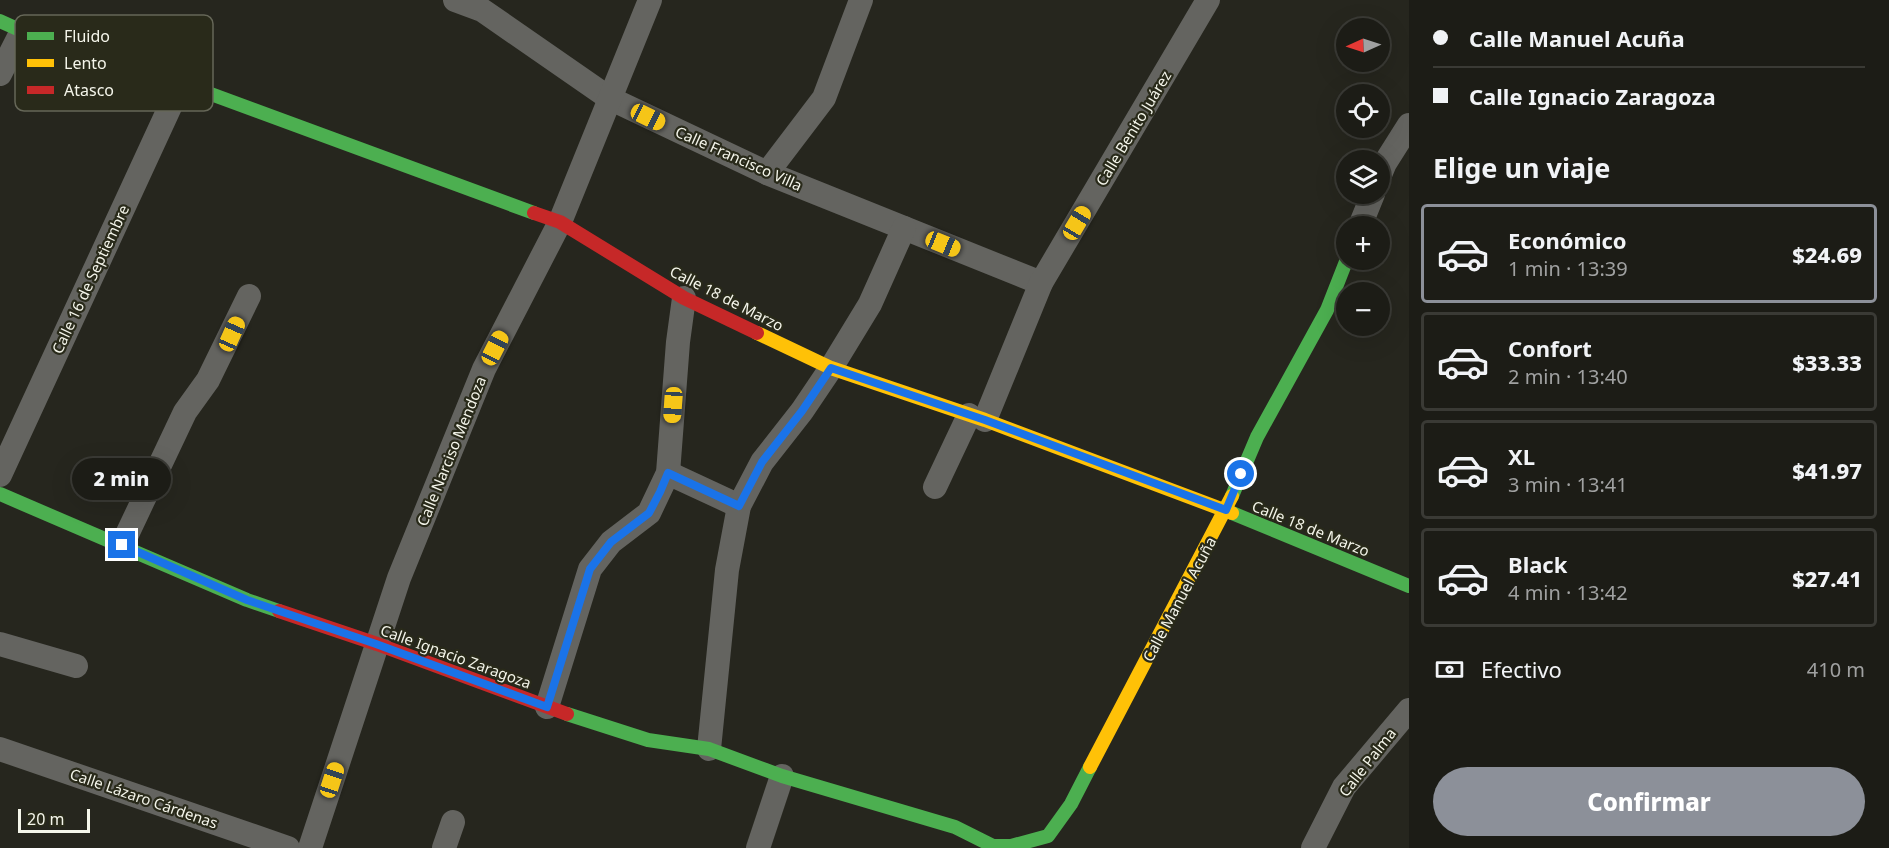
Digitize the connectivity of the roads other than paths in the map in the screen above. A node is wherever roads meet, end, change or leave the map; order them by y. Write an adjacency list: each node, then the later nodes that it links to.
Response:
1 (455, 0): 5 (street, Calle Francisco Villa)
2 (650, 0): 11 (street, Calle Narciso Mendoza)
3 (861, 0): 15 (street)
4 (1208, 0): 19 (street, Calle Benito Juárez)
5 (483, 5): 11 (street, Calle Francisco Villa)
6 (0, 21): 7 (street, Calle 18 de Marzo)
7 (15, 28)
8 (15, 45): 9 (street)
9 (0, 74)
10 (213, 95): 16 (street, Calle 18 de Marzo)
11 (609, 98): 15 (street, Calle Francisco Villa); 16 (street, Calle Narciso Mendoza)
12 (168, 111): 25 (street, Calle 16 de Septiembre)
13 (1409, 125): 14 (street)
14 (1390, 155)
15 (767, 173): 17 (street, Calle Francisco Villa)
16 (560, 222): 21 (street, Calle 18 de Marzo); 33 (street, Calle Narciso Mendoza)
17 (904, 228): 19 (street, Calle Francisco Villa); 22 (street)
18 (1343, 270): 29 (street, Calle Manuel Acuña)
19 (1041, 283): 23 (street, Calle Benito Juárez)
20 (249, 296): 30 (street)
21 (684, 298): 22 (street, Calle 18 de Marzo); 24 (street)
22 (831, 368): 23 (street, Calle 18 de Marzo); 28 (street)
23 (977, 418): 26 (street, Calle Benito Juárez); 29 (street, Calle 18 de Marzo)
24 (668, 473): 28 (street); 35 (street)
25 (0, 475)
26 (935, 487)
27 (0, 494): 30 (street, Calle Ignacio Zaragoza)
28 (739, 506): 38 (street)
29 (1226, 510): 31 (street, Calle 18 de Marzo); 41 (street, Calle Manuel Acuña)
30 (122, 545): 33 (street, Calle Ignacio Zaragoza)
31 (1409, 586)
32 (0, 644): 34 (street)
33 (376, 644): 35 (street, Calle Ignacio Zaragoza); 44 (street, Calle Narciso Mendoza)
34 (76, 666)
35 (547, 707): 38 (street, Calle Ignacio Zaragoza)
36 (1409, 710): 47 (street, Calle Palma)
37 (0, 749): 43 (street, Calle Lázaro Cárdenas)
38 (709, 749): 39 (street, Calle Ignacio Zaragoza)
39 (782, 776): 42 (street, Calle Ignacio Zaragoza); 46 (street)
40 (453, 822): 45 (street)
41 (1048, 836): 42 (street, Calle Ignacio Zaragoza)
42 (952, 837)
43 (288, 848)
44 (310, 848)
45 (444, 848)
46 (759, 848)
47 (1313, 848)

